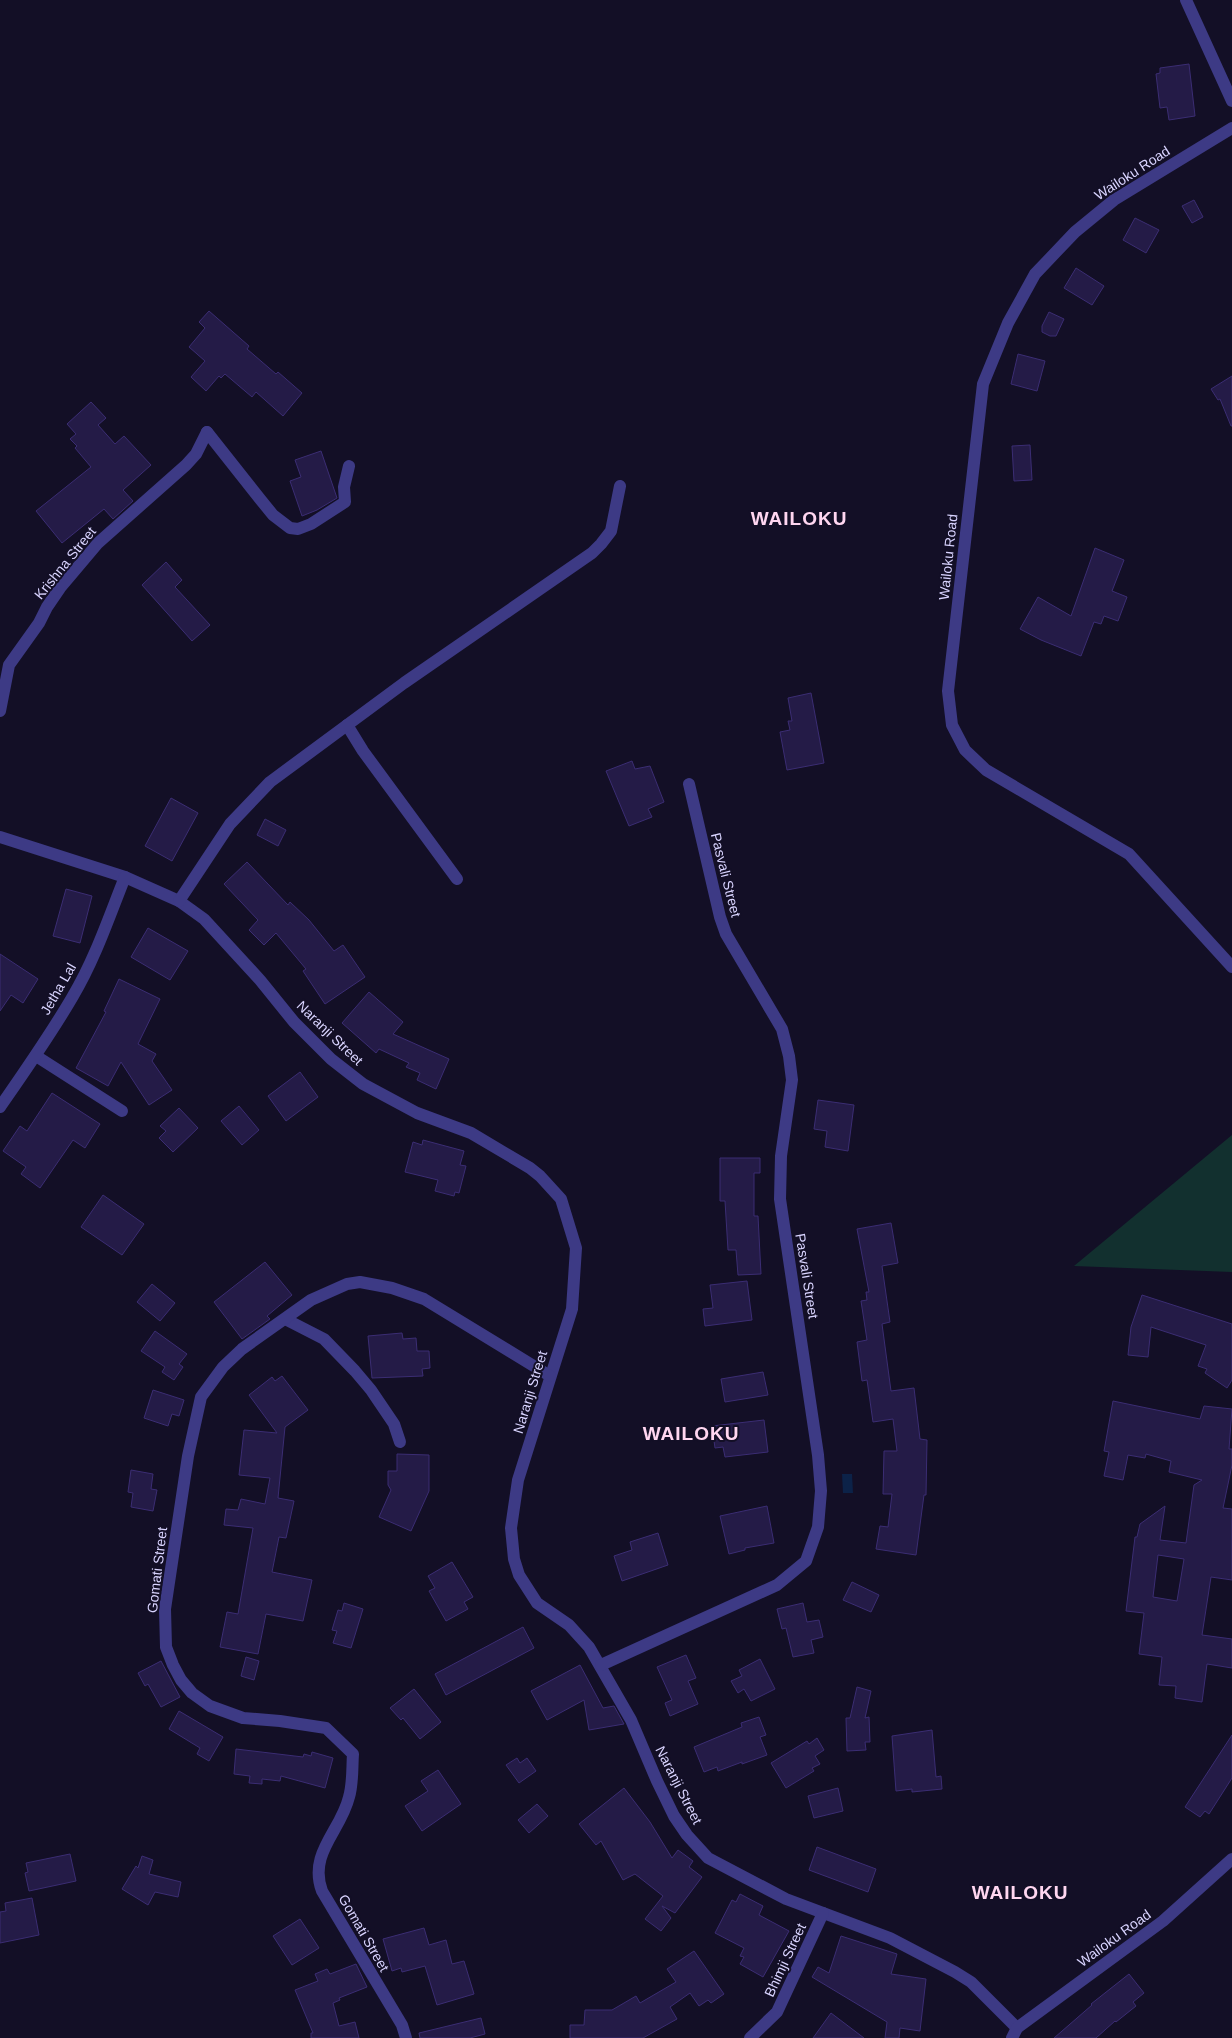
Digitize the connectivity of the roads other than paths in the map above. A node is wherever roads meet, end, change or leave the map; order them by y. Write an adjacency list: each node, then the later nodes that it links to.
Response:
1 (1186, 0): 2 (street)
2 (1232, 101)
3 (1232, 128): 13 (street, Wailoku Road)
4 (350, 466): 6 (street, Krishna Street)
5 (620, 486): 7 (street)
6 (0, 711)
7 (347, 725): 11 (street); 12 (street)
8 (689, 784): 20 (street, Pasvali Street)
9 (0, 837): 10 (street, Naranji Street)
10 (125, 877): 12 (street, Naranji Street); 14 (street, Jetha Lal)
11 (457, 879)
12 (179, 901): 18 (street, Naranji Street)
13 (1232, 967)
14 (36, 1056): 15 (street, Jetha Lal); 16 (street)
15 (0, 1107)
16 (122, 1111)
17 (285, 1319): 18 (street, Gomati Street); 19 (street); 24 (street, Gomati Street)
18 (550, 1376): 20 (street, Naranji Street)
19 (400, 1442)
20 (601, 1665): 22 (street, Naranji Street)
21 (1232, 1859): 23 (street, Wailoku Road)
22 (823, 1913): 23 (street, Naranji Street); 25 (street, Bhimji Street)
23 (1015, 2033)
24 (406, 2038)
25 (750, 2038)

